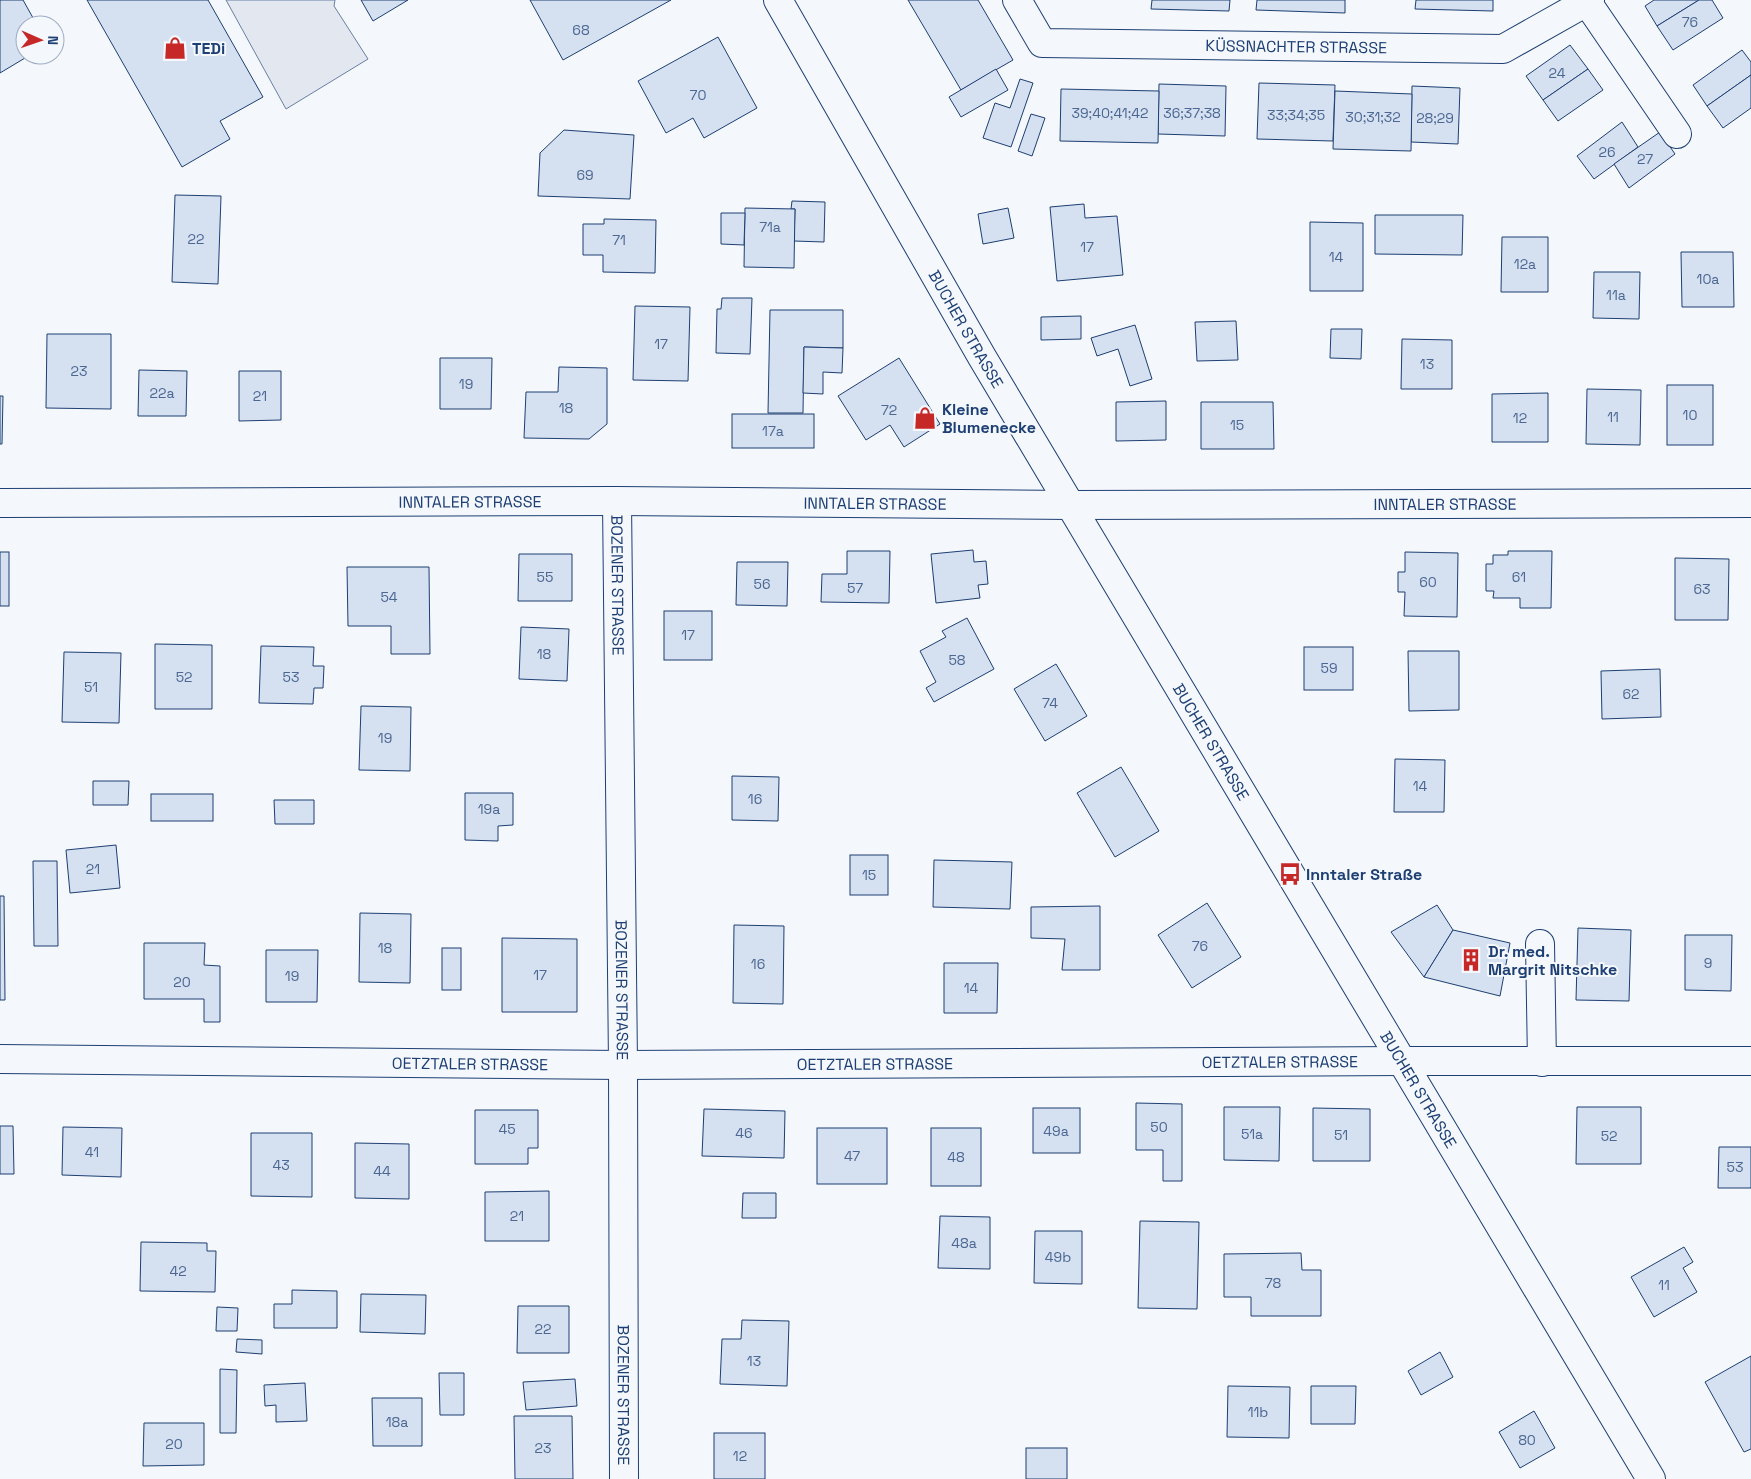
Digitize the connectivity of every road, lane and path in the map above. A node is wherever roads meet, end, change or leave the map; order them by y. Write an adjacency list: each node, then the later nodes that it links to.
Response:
1 (778, 0): 8 (street, BUCHER STRASSE)
2 (1017, 0): 3 (street, KÜSSNACHTER STRASSE)
3 (1589, 1): 4 (street, KÜSSNACHTER STRASSE)
4 (1677, 134)
5 (617, 500): 7 (street, INNTALER STRASSE); 8 (street, INNTALER STRASSE); 14 (street, BOZENER STRASSE)
6 (1751, 502): 8 (street, INNTALER STRASSE)
7 (0, 503)
8 (1070, 505): 11 (street, BUCHER STRASSE)
9 (1540, 944): 13 (street)
10 (0, 1059): 14 (street, OETZTALER STRASSE)
11 (1402, 1061): 13 (street, OETZTALER STRASSE); 14 (street, OETZTALER STRASSE); 16 (street, BUCHER STRASSE)
12 (1751, 1061): 13 (street, OETZTALER STRASSE)
13 (1542, 1062)
14 (623, 1064): 15 (street, BOZENER STRASSE)
15 (624, 1479)
16 (1651, 1479)

